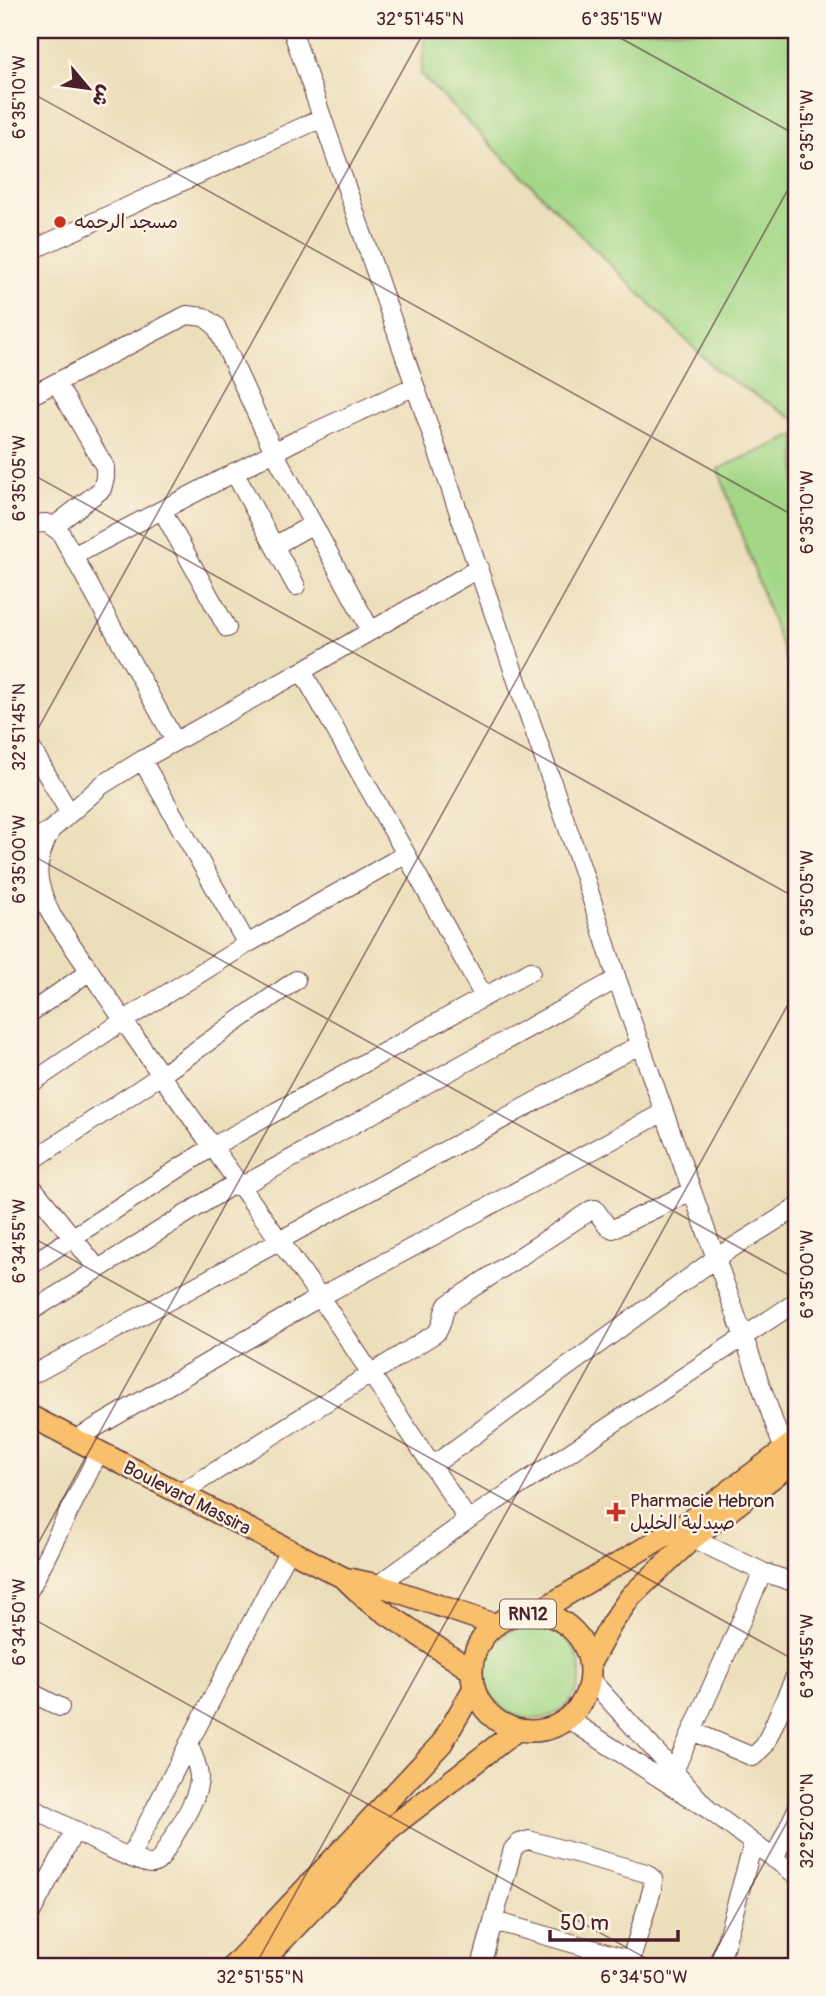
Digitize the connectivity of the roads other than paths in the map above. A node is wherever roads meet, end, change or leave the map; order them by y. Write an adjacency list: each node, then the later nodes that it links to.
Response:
1 (292, 30): 2 (street)
2 (322, 118): 3 (street); 5 (street)
3 (30, 251)
4 (57, 384): 6 (street); 7 (street); 12 (street)
5 (415, 386): 7 (street); 15 (street)
6 (30, 396)
7 (274, 452): 8 (street); 11 (street)
8 (234, 472): 9 (street); 13 (street)
9 (162, 510): 14 (street); 17 (street)
10 (30, 524): 12 (street)
11 (313, 524): 13 (street); 18 (street)
12 (53, 527): 14 (street)
13 (276, 545): 16 (street)
14 (73, 556): 20 (street)
15 (479, 568): 18 (street); 31 (street)
16 (296, 586)
17 (227, 628)
18 (371, 631): 19 (street)
19 (302, 671): 20 (street); 26 (street)
20 (175, 741): 22 (street)
21 (30, 746): 23 (street)
22 (142, 760): 23 (street); 28 (street)
23 (69, 812): 24 (street)
24 (51, 830): 25 (street); 27 (street)
25 (30, 841)
26 (406, 854): 28 (street); 33 (street)
27 (34, 876): 29 (street)
28 (247, 944): 35 (street)
29 (90, 971): 34 (street); 35 (street)
30 (531, 971): 33 (street)
31 (617, 979): 36 (street); 43 (street)
32 (296, 980): 37 (street)
33 (484, 997): 40 (street)
34 (30, 1013)
35 (123, 1021): 37 (street); 38 (street)
36 (641, 1044): 39 (street); 47 (street)
37 (161, 1075): 40 (street); 41 (street)
38 (30, 1084)
39 (664, 1112): 44 (street); 51 (street)
40 (212, 1147): 43 (street); 46 (street)
41 (30, 1162)
42 (30, 1184): 46 (street)
43 (239, 1184): 47 (street); 50 (street)
44 (692, 1191): 48 (street); 55 (street)
45 (796, 1208): 48 (street)
46 (72, 1238): 49 (street); 50 (street)
47 (278, 1241): 51 (street); 56 (street)
48 (716, 1258): 54 (street); 61 (street)
49 (30, 1265)
50 (98, 1269): 53 (street)
51 (320, 1297): 55 (street); 58 (street)
52 (796, 1302): 54 (street)
53 (30, 1312)
54 (742, 1336): 60 (street); 63 (street)
55 (371, 1372): 61 (street); 62 (street)
56 (30, 1376)
57 (30, 1416): 58 (main road, Boulevard Massira)
58 (76, 1439): 59 (main road, Boulevard Massira)
59 (99, 1452): 62 (main road, Boulevard Massira); 68 (street)
60 (792, 1454): 64 (main road, RN12)
61 (432, 1466): 63 (street)
62 (179, 1494): 65 (main road, Boulevard Massira)
63 (468, 1520): 69 (street)
64 (683, 1534): 66 (street); 70 (main road, RN12); 72 (main road, RN12)
65 (289, 1550): 69 (main road, Boulevard Massira); 80 (street)
66 (763, 1572): 67 (street); 79 (street)
67 (796, 1583)
68 (30, 1589)
69 (373, 1593): 71 (main road, Boulevard Massira); 74 (main road)
70 (536, 1613): 71 (main road, RN12); 72 (main road, RN12)
71 (495, 1625): 74 (main road, RN12)
72 (590, 1671): 77 (main road, RN12); 81 (street)
73 (796, 1674): 79 (street)
74 (473, 1679): 78 (main road); 84 (main road, RN12)
75 (30, 1692): 76 (street)
76 (60, 1707)
77 (568, 1719): 78 (main road); 81 (street)
78 (517, 1730): 84 (main road, RN12)
79 (692, 1731): 81 (street)
80 (188, 1744): 87 (street); 87 (street)
81 (671, 1777): 86 (street)
82 (30, 1807): 85 (street)
83 (796, 1811): 88 (street)
84 (383, 1822): 93 (main road, RN12); 94 (main road, RN12)
85 (75, 1830): 87 (street); 90 (street)
86 (753, 1844): 88 (street); 96 (street)
87 (130, 1857)
88 (774, 1859): 89 (street)
89 (796, 1875)
90 (30, 1915)
91 (494, 1921): 92 (street); 92 (street); 95 (street)
92 (630, 1963)
93 (233, 1966)
94 (258, 1966)
95 (481, 1966)
96 (719, 1966)

